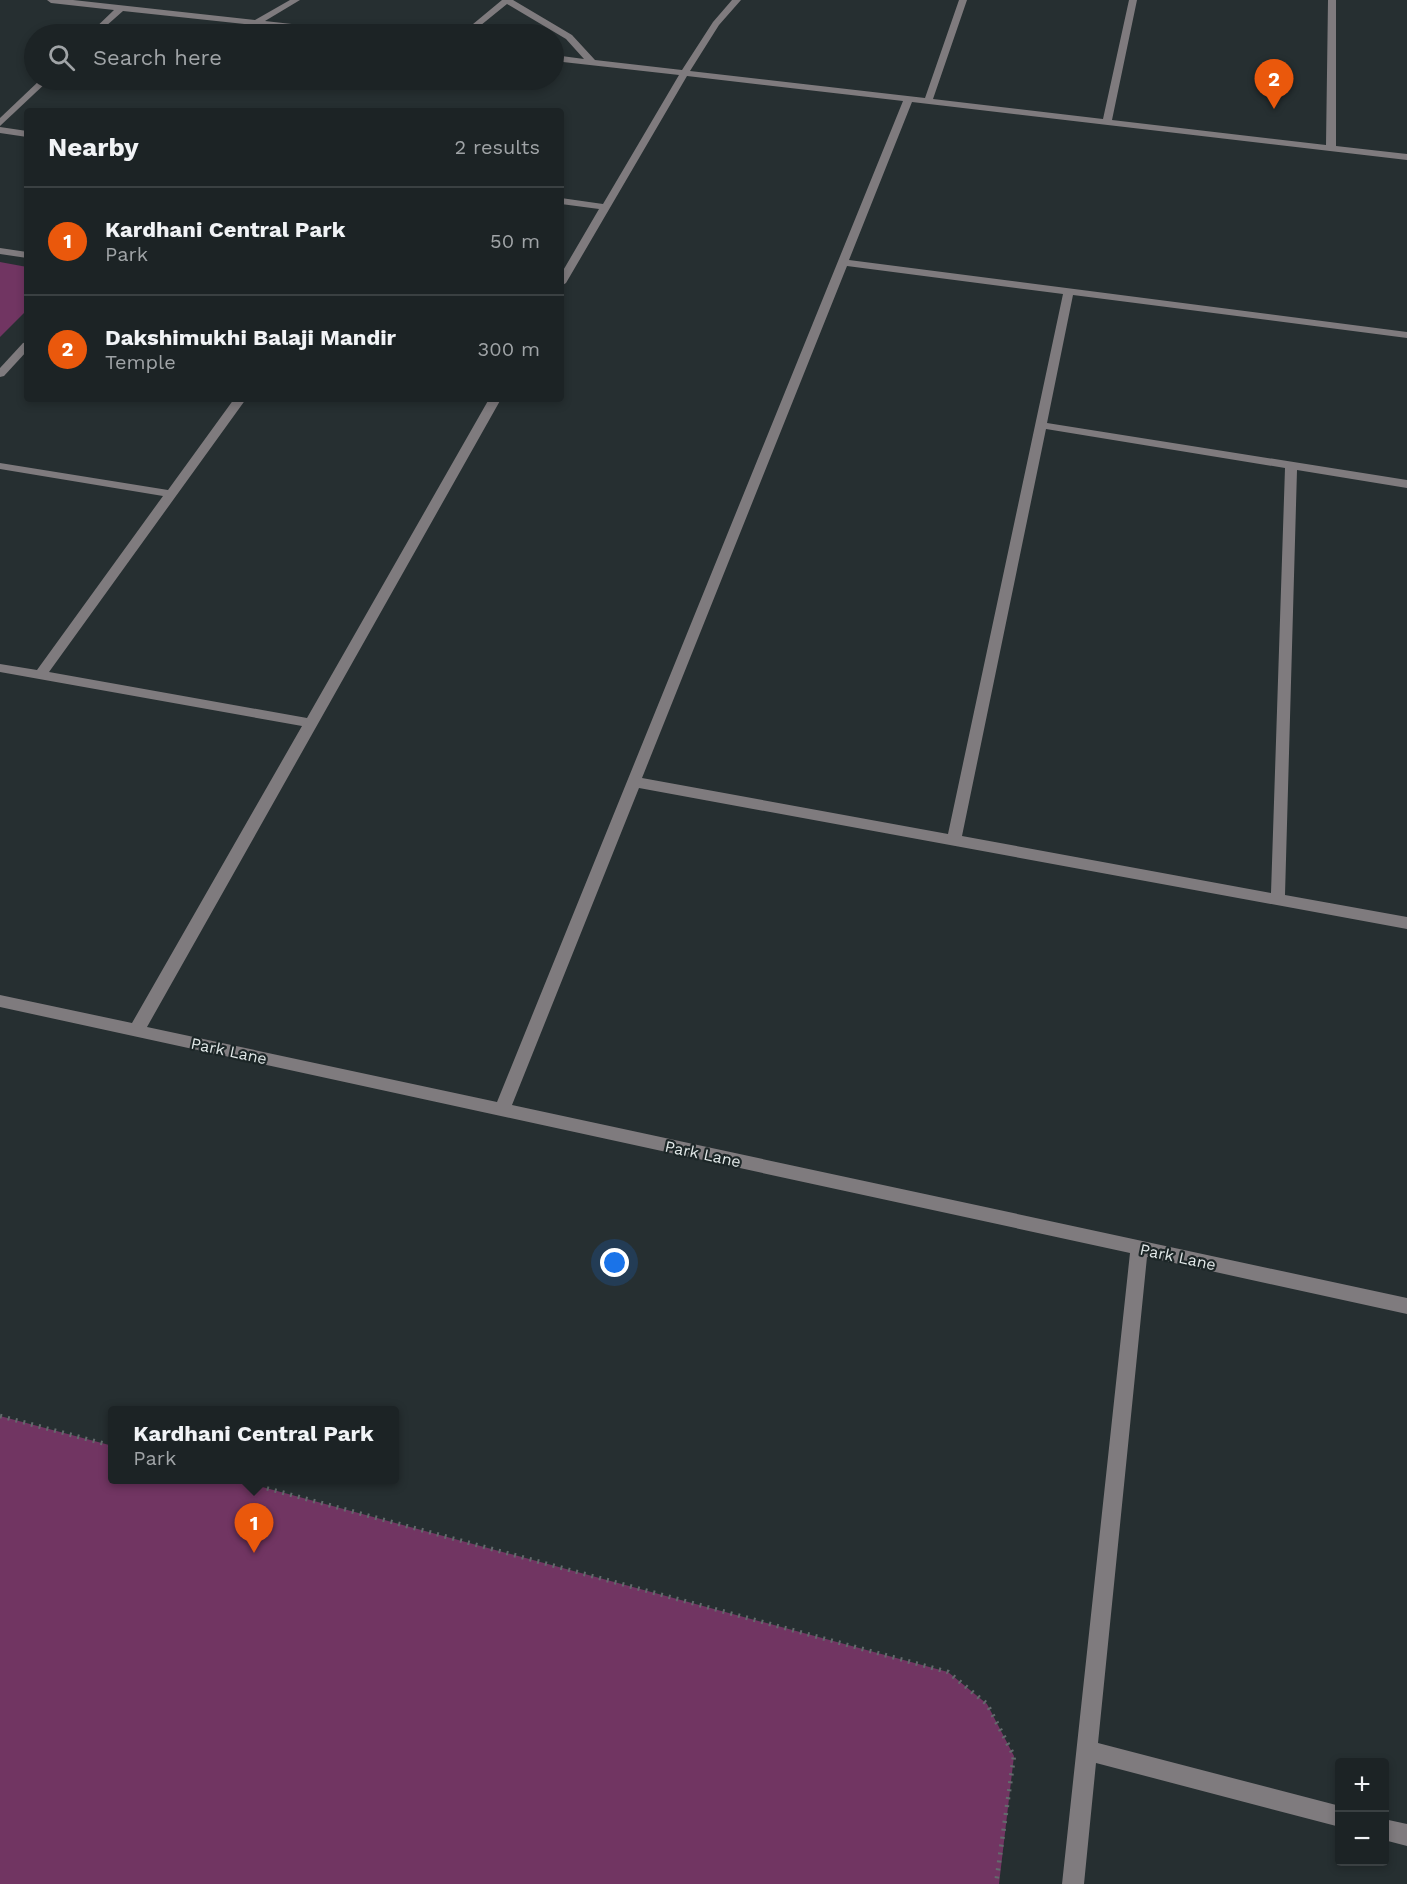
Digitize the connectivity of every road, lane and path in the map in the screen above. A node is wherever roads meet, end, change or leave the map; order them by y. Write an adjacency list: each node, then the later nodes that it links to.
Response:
1 (51, 0): 8 (street)
2 (296, 0): 9 (street)
3 (507, 0): 12 (street); 13 (street)
4 (737, 0): 17 (street)
5 (963, 0): 20 (street)
6 (1133, 0): 22 (street)
7 (1332, 0): 25 (street)
8 (121, 8): 9 (street); 10 (street)
9 (258, 22): 11 (street)
10 (104, 24)
11 (274, 24)
12 (477, 24)
13 (547, 24)
14 (564, 34): 16 (street)
15 (564, 59): 16 (street)
16 (593, 63): 17 (street)
17 (684, 74): 19 (street); 28 (street)
18 (35, 90): 21 (street)
19 (908, 100): 20 (street); 31 (street)
20 (928, 102): 22 (street)
21 (0, 123)
22 (1107, 123): 25 (street)
23 (0, 130): 24 (street)
24 (24, 134)
25 (1331, 148): 26 (street)
26 (1407, 157)
27 (564, 201): 28 (street)
28 (604, 207): 32 (street)
29 (0, 251): 30 (street)
30 (24, 255)
31 (843, 262): 33 (street); 47 (street)
32 (564, 278)
33 (1069, 291): 34 (street); 39 (street)
34 (1407, 335)
35 (24, 348): 36 (street)
36 (0, 374)
37 (238, 402): 43 (street)
38 (493, 402): 46 (street)
39 (1040, 425): 40 (street); 48 (street)
40 (1291, 465): 42 (street); 49 (street)
41 (0, 466): 43 (street)
42 (1407, 484)
43 (171, 494): 45 (street)
44 (0, 668): 45 (street)
45 (40, 675): 46 (street)
46 (311, 723): 52 (street)
47 (634, 782): 48 (street); 53 (street)
48 (954, 840): 49 (street)
49 (1278, 899): 50 (street)
50 (1407, 922)
51 (0, 1001): 52 (street, Park Lane)
52 (136, 1031): 53 (street, Park Lane)
53 (502, 1110): 54 (street, Park Lane)
54 (1139, 1248): 55 (street, Park Lane); 59 (street)
55 (1407, 1306)
56 (0, 1416): 57 (path)
57 (108, 1445)
58 (254, 1484): 63 (path)
59 (1087, 1750): 60 (street); 64 (street)
60 (1335, 1816)
61 (1389, 1830): 62 (street)
62 (1407, 1835)
63 (996, 1884)
64 (1073, 1884)

